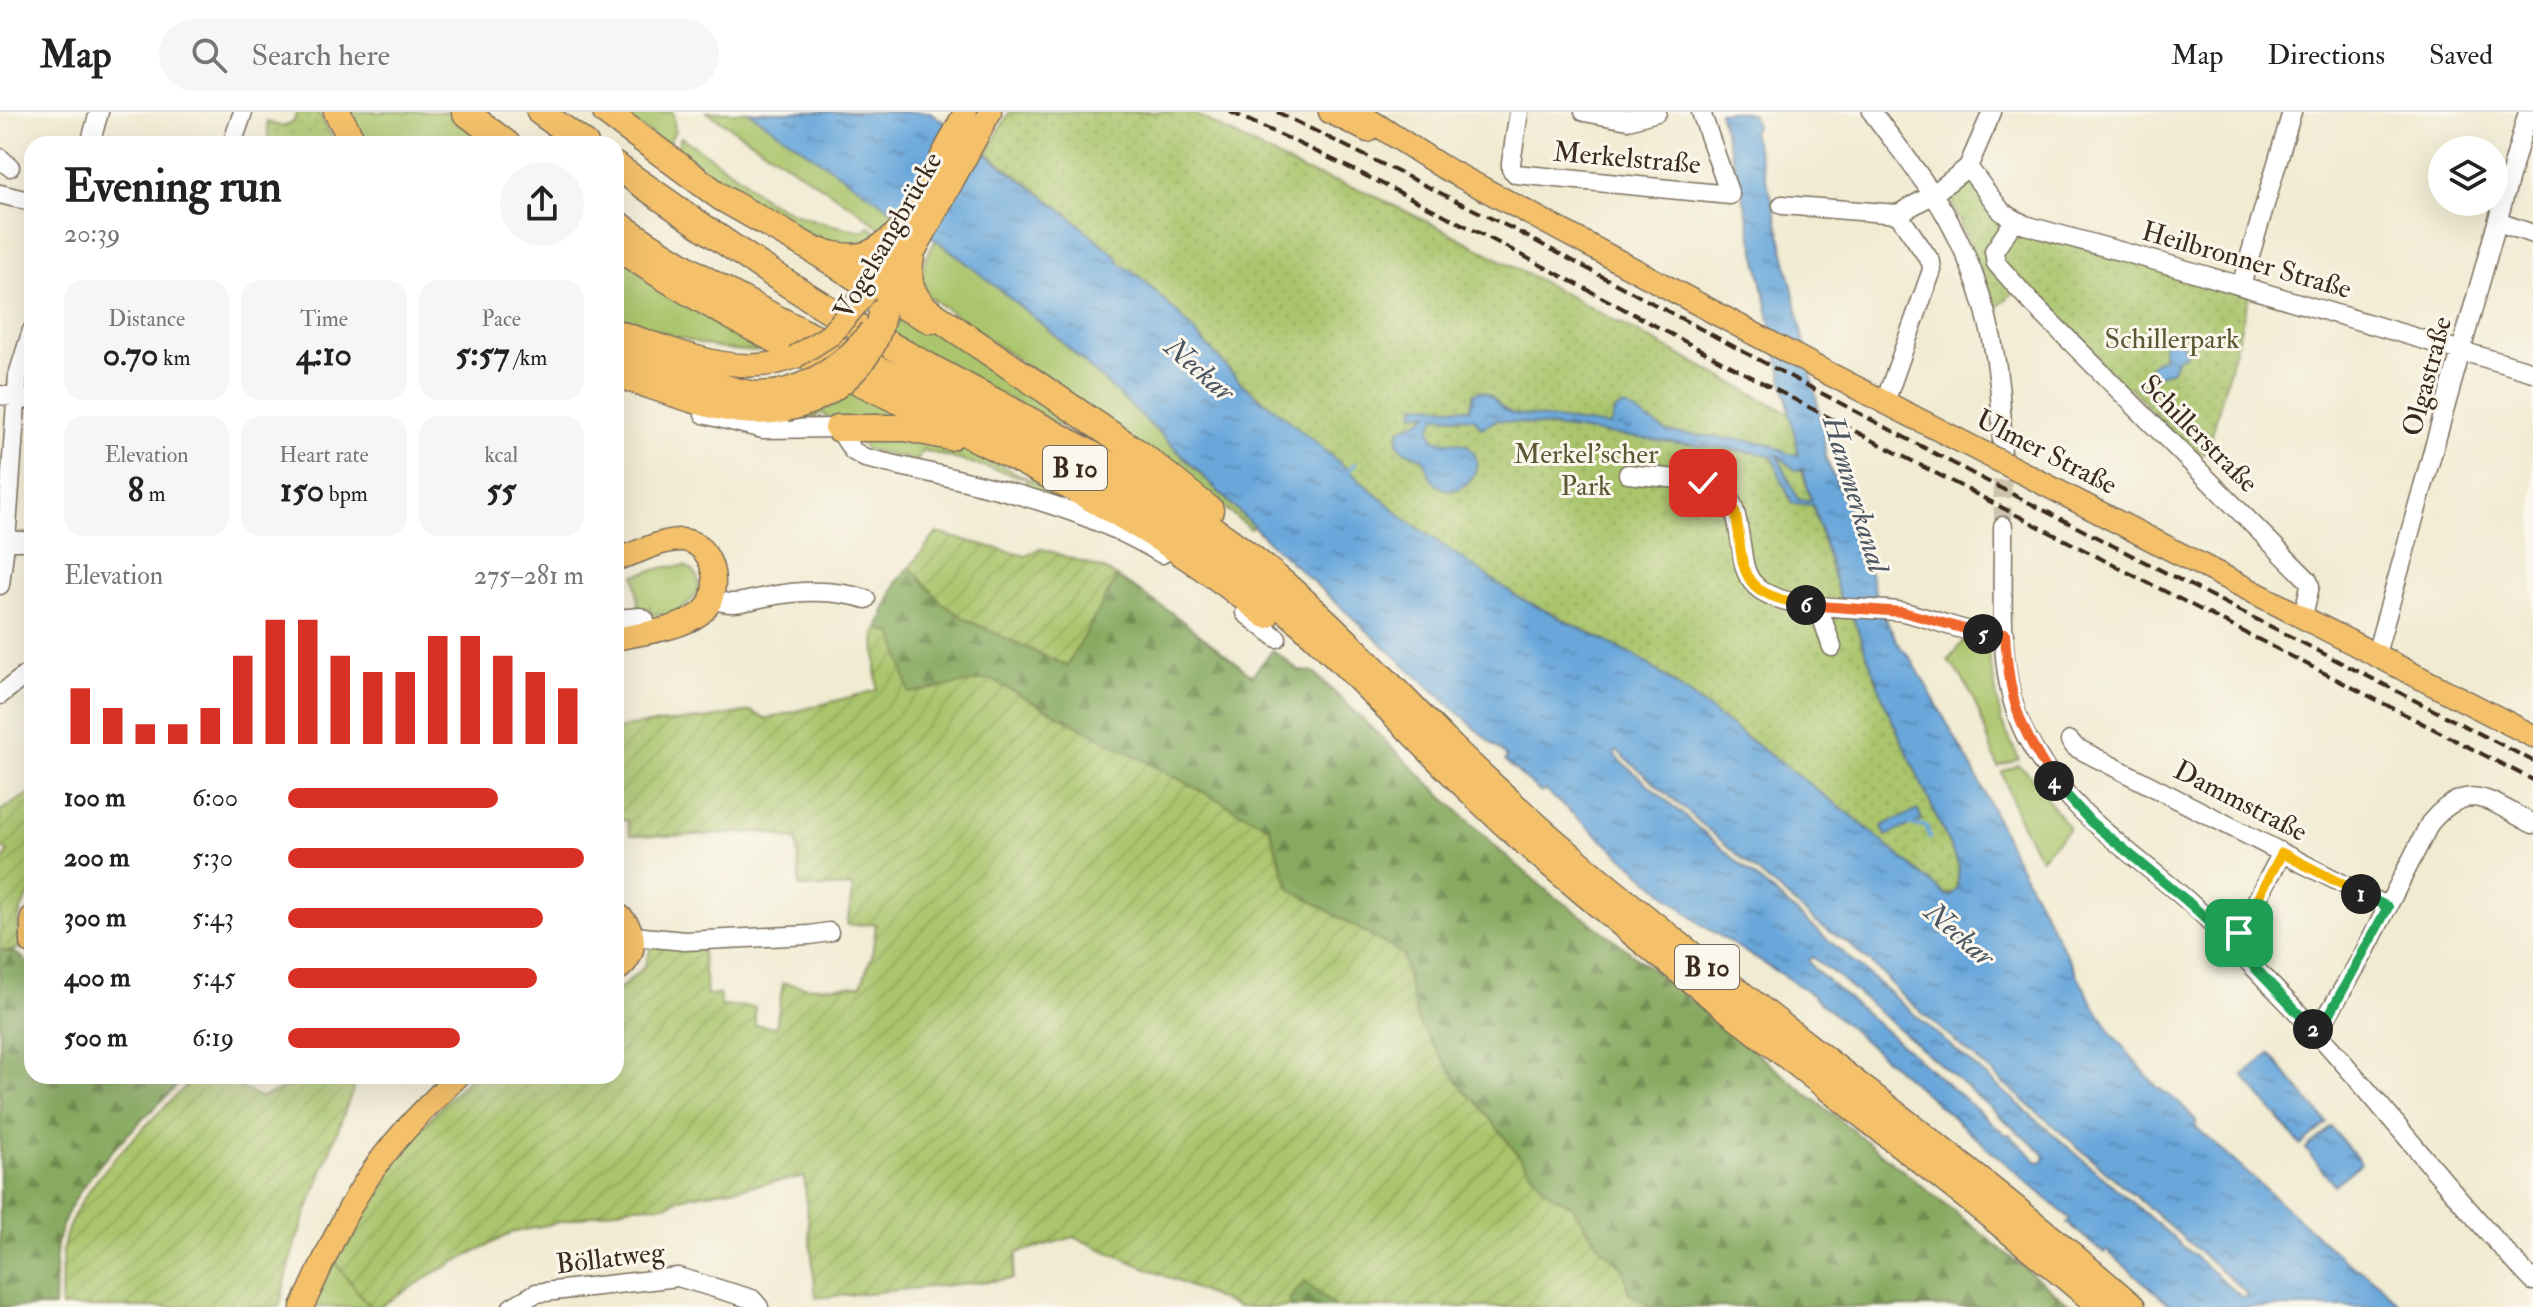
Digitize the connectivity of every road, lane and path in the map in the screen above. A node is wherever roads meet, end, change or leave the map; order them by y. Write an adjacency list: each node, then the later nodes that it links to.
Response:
1 (99, 112): 20 (street)
2 (243, 112): 21 (street)
3 (337, 112): 22 (highway)
4 (465, 112): 23 (highway)
5 (540, 112): 24 (highway)
6 (606, 112): 39 (highway)
7 (965, 112): 36 (main road, Vogelsangbrücke)
8 (990, 112): 41 (main road, Vogelsangbrücke)
9 (1330, 112): 25 (main road)
10 (1357, 112): 25 (main road, Ulmer Straße)
11 (1388, 112): 33 (main road, Ulmer Straße)
12 (1519, 112): 15 (street, Merkelstraße)
13 (1584, 112): 14 (street)
14 (1657, 112)
15 (1701, 112)
16 (1872, 112): 29 (street)
17 (1992, 112): 26 (street)
18 (2292, 112): 42 (street)
19 (2528, 112): 35 (street, Olgastraße)
20 (92, 136)
21 (235, 136)
22 (350, 136)
23 (496, 136)
24 (574, 136)
25 (1441, 166): 33 (main road, Ulmer Straße)
26 (1968, 167): 29 (street); 34 (street)
27 (624, 172): 69 (highway, B 10)
28 (0, 194): 30 (street)
29 (1932, 195): 32 (street); 56 (street)
30 (24, 200)
31 (1782, 205): 32 (street)
32 (1898, 214): 54 (street)
33 (1536, 216): 54 (main road, Ulmer Straße)
34 (2014, 221): 42 (street, Heilbronner Straße); 72 (street, Schillerstraße)
35 (2498, 222): 38 (street); 46 (street, Olgastraße)
36 (905, 227): 41 (highway)
37 (624, 228): 84 (highway, B 10)
38 (2533, 234)
39 (812, 249): 41 (highway); 43 (highway)
40 (624, 251): 57 (highway)
41 (899, 260): 43 (main road, Vogelsangbrücke); 44 (highway)
42 (2241, 286): 46 (street, Heilbronner Straße)
43 (874, 300): 44 (highway); 45 (main road, Vogelsangbrücke, bridge); 53 (main road, Vogelsangbrücke, bridge); 53 (highway, bridge)
44 (949, 327): 69 (highway)
45 (624, 333)
46 (2463, 351): 49 (street, Heilbronner Straße); 79 (street, Olgastraße)
47 (24, 356): 52 (street)
48 (624, 356): 53 (main road)
49 (2533, 372)
50 (624, 376): 53 (highway)
51 (624, 389): 55 (street)
52 (16, 398): 60 (street)
53 (780, 400)
54 (1885, 402): 72 (main road, Ulmer Straße, bridge)
55 (838, 428): 57 (highway); 77 (street)
56 (2002, 448)
57 (996, 449): 84 (highway)
58 (1628, 474): 71 (street)
59 (2003, 526): 75 (street)
60 (3, 541): 61 (street); 65 (street)
61 (24, 541)
62 (624, 556): 63 (main road)
63 (709, 562): 64 (main road); 67 (main road)
64 (624, 565)
65 (0, 585)
66 (0, 596): 70 (street)
67 (711, 599): 68 (street); 74 (main road)
68 (866, 599)
69 (1305, 600): 100 (highway, B 10)
70 (0, 605)
71 (1818, 606): 75 (street); 78 (street)
72 (2303, 616): 79 (main road, Ulmer Straße)
73 (624, 618): 74 (street)
74 (648, 631): 76 (main road)
75 (2005, 634): 93 (street)
76 (624, 637)
77 (1277, 638)
78 (1832, 647)
79 (2376, 654): 82 (main road, Ulmer Straße)
80 (24, 676): 81 (street)
81 (0, 695)
82 (2533, 736)
83 (2070, 741): 86 (street, Dammstraße)
84 (1475, 796): 99 (highway, B 10)
85 (2533, 824): 87 (street)
86 (2282, 853): 87 (street, Dammstraße); 90 (street)
87 (2388, 907): 93 (street)
88 (624, 921): 91 (main road)
89 (829, 932): 91 (street)
90 (2239, 933)
91 (633, 936): 92 (main road)
92 (624, 964)
93 (2317, 1033): 95 (street)
94 (450, 1084): 96 (main road)
95 (2533, 1281)
96 (302, 1307)
97 (512, 1307): 98 (street, Böllatweg)
98 (759, 1307)
99 (2102, 1307)
100 (2132, 1307)

